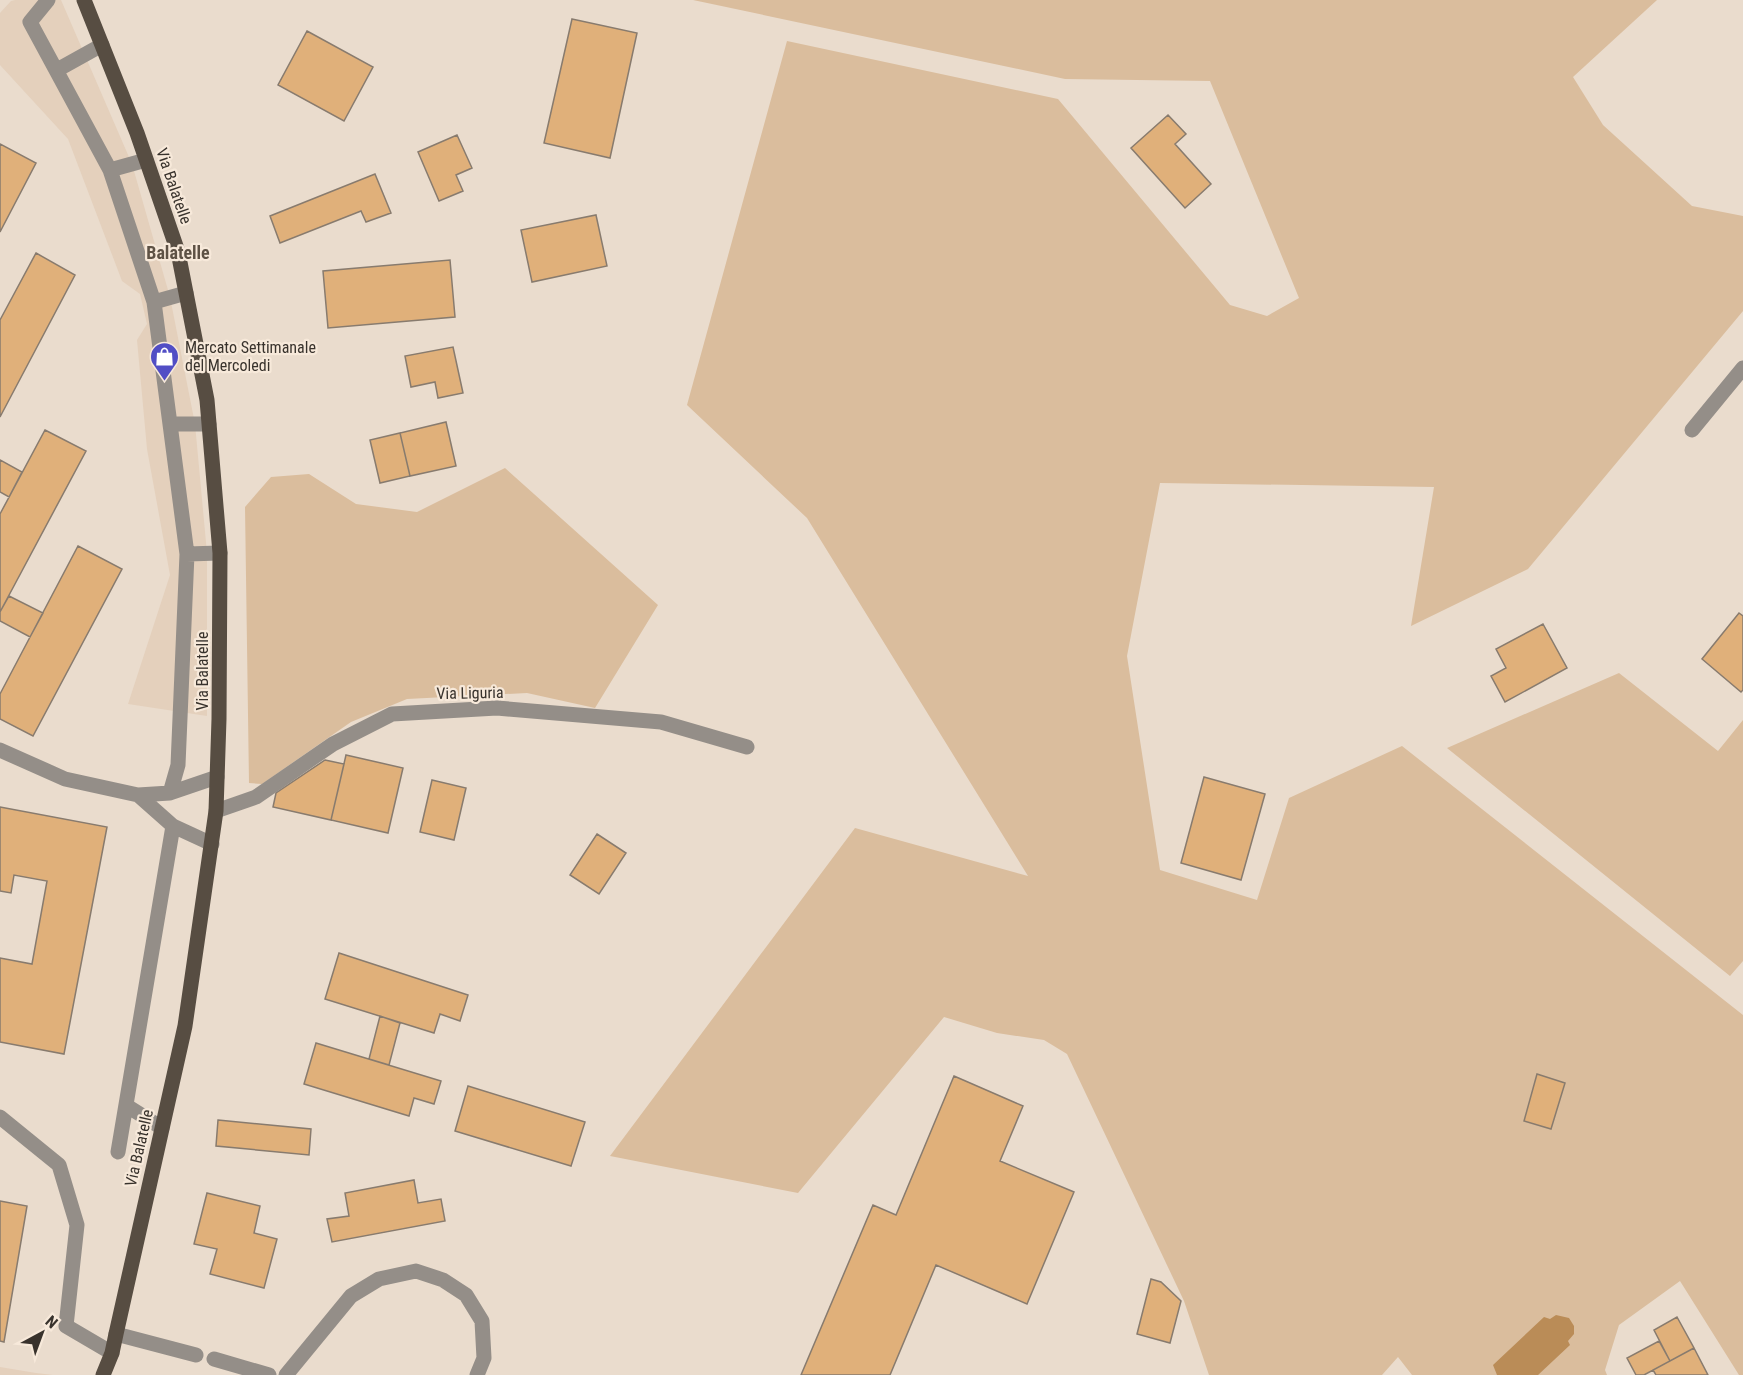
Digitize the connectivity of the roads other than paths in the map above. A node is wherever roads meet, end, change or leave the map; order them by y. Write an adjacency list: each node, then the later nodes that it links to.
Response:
1 (48, 0): 4 (street)
2 (84, 0): 3 (main road, Via Balatelle)
3 (102, 45): 4 (street); 5 (main road, Via Balatelle)
4 (57, 70): 6 (street)
5 (146, 160): 6 (street); 7 (main road, Via Balatelle)
6 (110, 170): 8 (street)
7 (186, 293): 8 (street); 11 (main road, Via Balatelle)
8 (154, 302): 10 (street)
9 (1743, 368): 12 (street)
10 (171, 424): 11 (street); 14 (street)
11 (209, 424): 13 (main road, Via Balatelle)
12 (1692, 430)
13 (220, 553): 14 (street); 17 (main road, Via Balatelle)
14 (187, 554): 18 (street)
15 (747, 747): 20 (street, Via Liguria)
16 (0, 750): 19 (street)
17 (217, 777): 18 (street); 20 (main road, Via Balatelle)
18 (170, 793): 19 (street)
19 (138, 795): 21 (street)
20 (216, 811): 22 (main road, Via Balatelle)
21 (173, 826): 22 (street); 23 (street)
22 (212, 844): 25 (main road, Via Balatelle)
23 (127, 1106): 25 (street); 26 (street)
24 (0, 1117): 28 (street)
25 (162, 1128): 27 (main road, Via Balatelle)
26 (118, 1152)
27 (116, 1334): 28 (main road, Via Balatelle); 29 (street)
28 (112, 1353): 31 (main road); 32 (main road)
29 (196, 1355)
30 (213, 1359): 33 (street)
31 (103, 1375)
32 (111, 1375)
33 (269, 1375)
34 (286, 1375): 35 (street)
35 (477, 1375)

